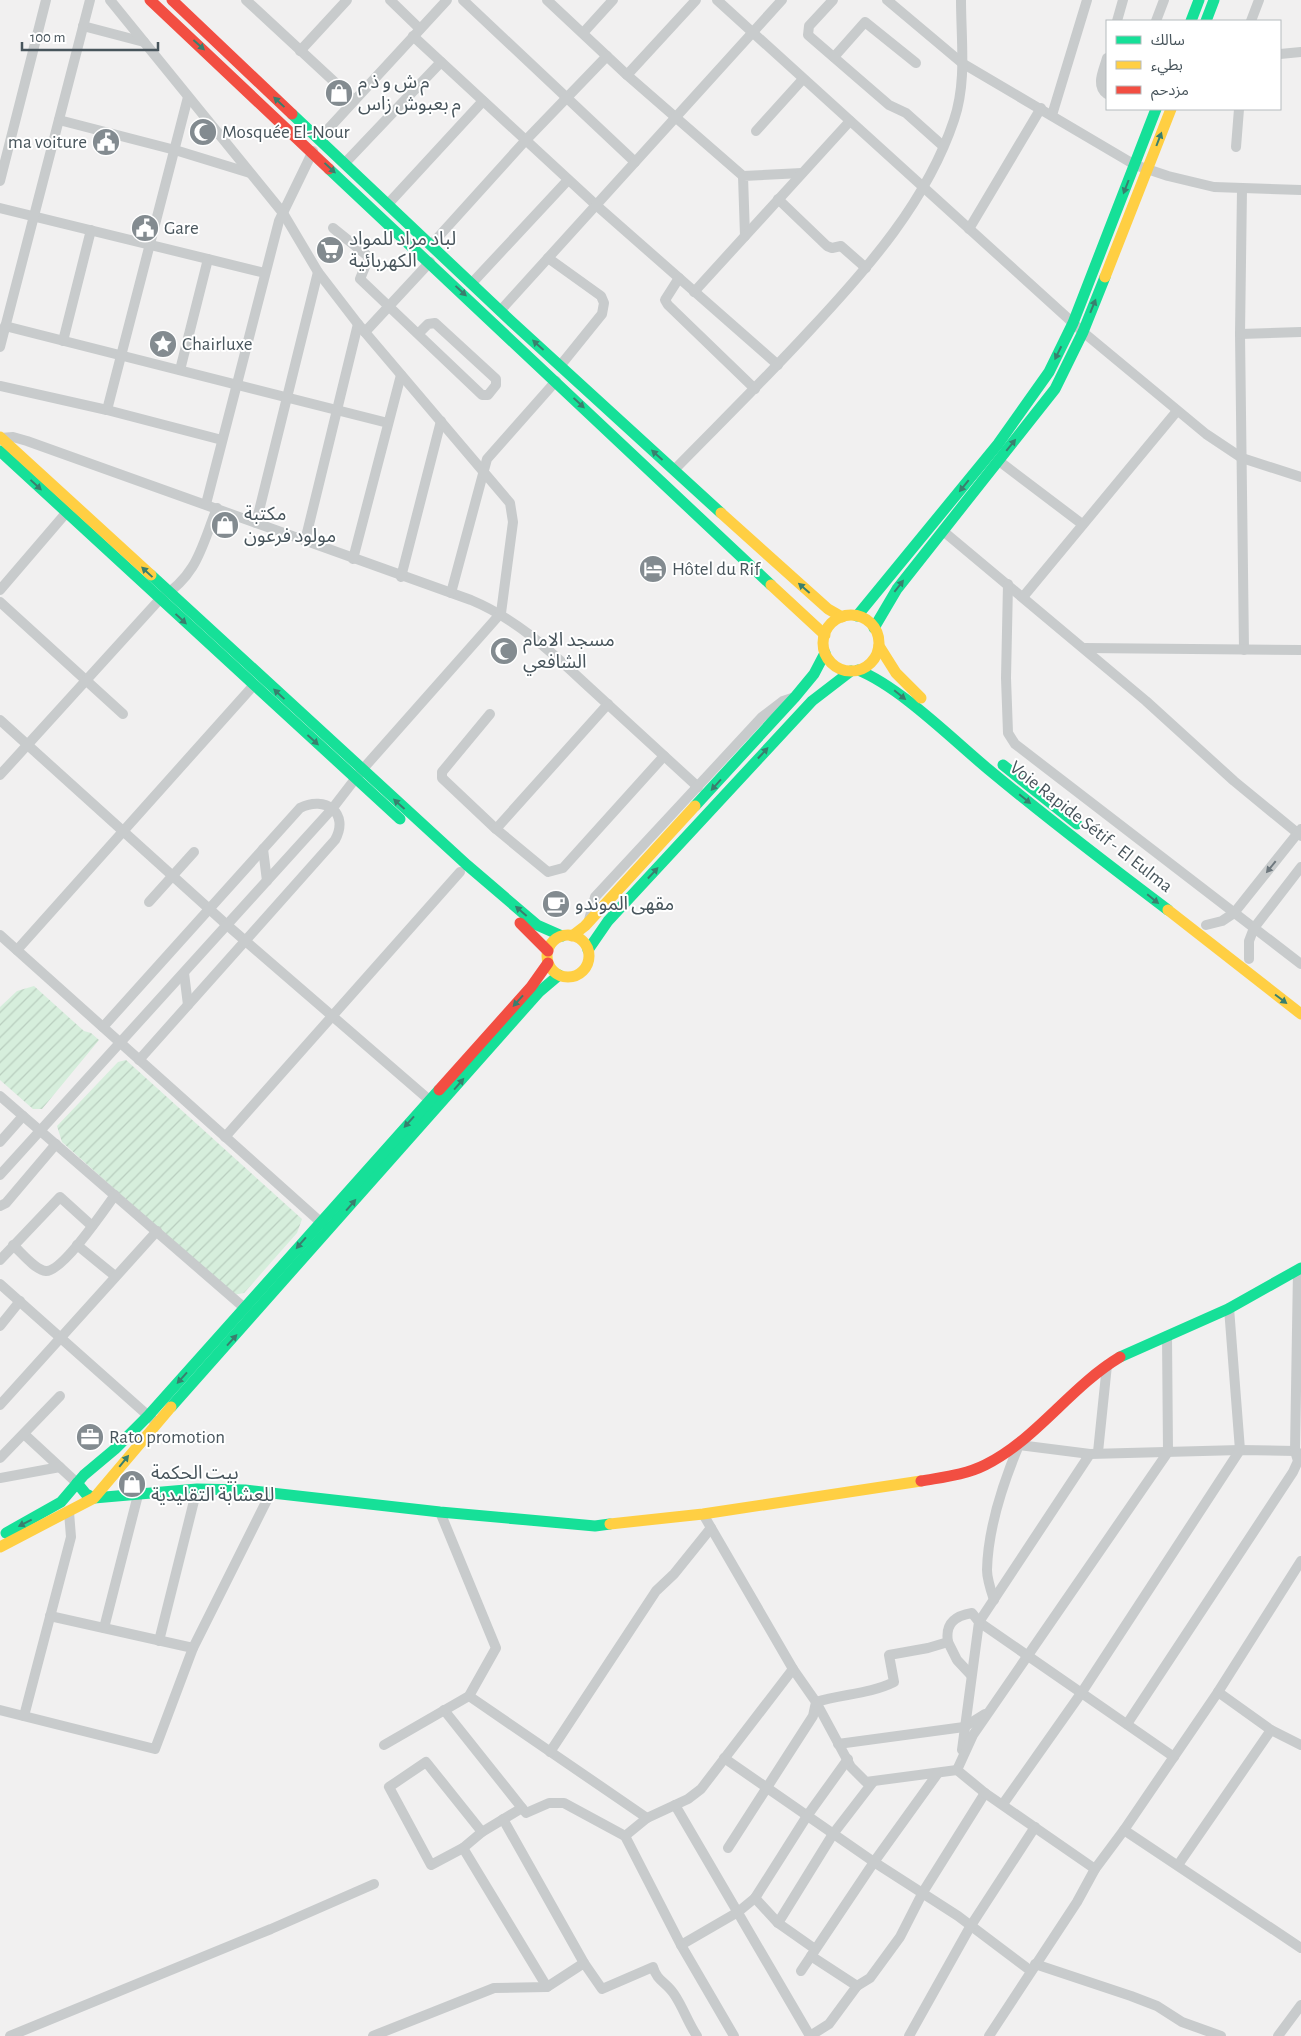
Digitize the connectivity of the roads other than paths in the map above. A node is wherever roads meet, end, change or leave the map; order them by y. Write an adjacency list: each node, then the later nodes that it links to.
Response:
1 (46, 0): 74 (street)
2 (90, 0): 30 (street)
3 (110, 0): 34 (street)
4 (150, 0): 65 (main road, one-way to 65)
5 (172, 0): 60 (main road, one-way to 5)
6 (347, 0): 35 (street)
7 (390, 0): 31 (street)
8 (447, 0): 31 (street)
9 (462, 0): 48 (street)
10 (547, 0): 32 (street)
11 (613, 0): 32 (street)
12 (696, 0): 44 (street)
13 (717, 0): 33 (street)
14 (782, 0): 33 (street)
15 (833, 0): 39 (street)
16 (887, 0): 43 (street)
17 (961, 0): 43 (street)
18 (1087, 0): 55 (street)
19 (1123, 0): 25 (street)
20 (1164, 0): 26 (street)
21 (1199, 0): 27 (main road)
22 (1214, 0): 28 (main road)
23 (1259, 0): 29 (street)
24 (250, 2): 35 (street)
25 (1117, 20)
26 (1156, 20)
27 (1191, 20)
28 (1206, 20)
29 (1251, 20)
30 (84, 26): 34 (street); 57 (street)
31 (417, 32): 40 (street); 49 (street)
32 (582, 33): 38 (street)
33 (752, 34): 45 (street); 56 (street)
34 (144, 42): 47 (street)
35 (300, 51): 49 (street)
36 (1301, 52): 37 (street)
37 (1281, 54)
38 (607, 56): 44 (street); 48 (street)
39 (834, 57): 42 (street); 62 (street)
40 (441, 62): 50 (street); 67 (street)
41 (1106, 62): 46 (street)
42 (916, 63)
43 (962, 63): 51 (street); 62 (street)
44 (627, 75): 56 (street)
45 (803, 79): 58 (street); 59 (street)
46 (1106, 93)
47 (188, 97): 64 (street); 70 (street)
48 (567, 98): 61 (street); 66 (street)
49 (354, 100): 60 (street)
50 (483, 101): 61 (street); 79 (street)
51 (1041, 108): 55 (street); 85 (street)
52 (1156, 110): 68 (main road)
53 (1171, 110): 69 (main road, one-way to 53)
54 (1239, 110): 63 (street)
55 (1052, 115): 68 (street)
56 (676, 117): 66 (street); 72 (street)
57 (59, 120): 64 (street); 83 (street)
58 (850, 121): 71 (street); 75 (street)
59 (756, 131)
60 (319, 138): 67 (main road)
61 (525, 141): 73 (street); 89 (street)
62 (943, 146): 75 (street)
63 (1236, 147)
64 (175, 150): 70 (street); 88 (street)
65 (313, 152): 82 (street); 92 (main road, one-way to 92)
66 (635, 162): 80 (street)
67 (345, 163): 79 (main road)
68 (1135, 165): 69 (street); 101 (main road, one-way to 101)
69 (1147, 170): 76 (street); 104 (main road, one-way to 69)
70 (250, 173): 82 (street)
71 (802, 173): 72 (street); 78 (street)
72 (743, 176): 87 (street)
73 (568, 180): 80 (street); 97 (street)
74 (0, 181)
75 (923, 187): 85 (street); 93 (street)
76 (1242, 189): 77 (street); 107 (street)
77 (1301, 190)
78 (778, 199): 87 (street); 93 (street)
79 (388, 204): 89 (main road)
80 (596, 205): 90 (street); 96 (street)
81 (0, 208): 83 (street)
82 (283, 213): 94 (street); 95 (street)
83 (34, 216): 86 (street); 102 (street)
84 (332, 228): 99 (street)
85 (969, 229): 101 (street)
86 (91, 230): 88 (street); 108 (street)
87 (745, 236): 98 (street)
88 (150, 245): 91 (street); 110 (street)
89 (431, 245): 97 (main road)
90 (548, 258): 100 (street); 112 (street)
91 (208, 259): 95 (street); 113 (street)
92 (430, 262): 99 (street); 115 (main road, one-way to 115)
93 (866, 268): 111 (street)
94 (318, 272): 103 (street); 119 (street)
95 (265, 273): 116 (street)
96 (679, 278): 98 (street); 118 (street)
97 (472, 284): 100 (main road)
98 (694, 292): 111 (street)
99 (388, 307): 103 (street); 106 (street)
100 (500, 311): 112 (main road, one-way to 100)
101 (1073, 323): 104 (street); 149 (main road, one-way to 149)
102 (6, 326): 108 (street); 109 (street)
103 (362, 328): 114 (street); 121 (street)
104 (1083, 332): 122 (street); 129 (main road, one-way to 104)
105 (1301, 332): 107 (street)
106 (418, 334): 106 (street)
107 (1240, 334): 128 (street)
108 (63, 341): 110 (street)
109 (0, 347)
110 (121, 355): 113 (street); 120 (street)
111 (778, 365): 118 (street)
112 (560, 366): 131 (main road, one-way to 112)
113 (180, 370): 116 (street)
114 (401, 375): 123 (street); 124 (street)
115 (556, 381): 130 (street); 152 (main road, one-way to 152)
116 (236, 385): 119 (street); 126 (street)
117 (0, 386): 120 (street)
118 (755, 388): 131 (street)
119 (287, 398): 121 (street); 136 (street)
120 (107, 410): 126 (street)
121 (338, 411): 124 (street); 139 (street)
122 (1177, 411): 128 (street); 137 (street)
123 (441, 421): 130 (street); 141 (street)
124 (388, 424): 140 (street)
125 (0, 438): 133 (street); 145 (main road, one-way to 125)
126 (222, 440): 133 (street)
127 (0, 452): 135 (main road, one-way to 135)
128 (1242, 458): 132 (street); 155 (street)
129 (999, 461): 137 (street); 138 (main road)
130 (483, 470): 144 (street); 148 (street)
131 (674, 470): 150 (main road, one-way to 131)
132 (1301, 477)
133 (206, 504): 134 (street)
134 (217, 508): 136 (street); 145 (street)
135 (66, 513): 143 (street); 145 (main road)
136 (256, 523): 139 (street)
137 (1082, 524): 146 (street)
138 (944, 530): 142 (street); 151 (main road, one-way to 138)
139 (305, 541): 140 (street)
140 (353, 559): 141 (street)
141 (401, 577): 144 (street)
142 (1008, 584): 146 (street); 185 (street)
143 (0, 590)
144 (451, 593): 148 (street)
145 (165, 596): 159 (street); 160 (main road, one-way to 160); 168 (main road, one-way to 145)
146 (1022, 597): 154 (street)
147 (0, 602): 159 (street)
148 (500, 613): 162 (street); 168 (street)
149 (858, 616): 150 (main road); 151 (main road)
150 (842, 617): 152 (main road)
151 (874, 628): 153 (main road)
152 (825, 635): 157 (main road)
153 (879, 646): 158 (main road); 174 (main road, Voie Rapide Sétif - El Eulma)
154 (1084, 648): 155 (street); 175 (street)
155 (1244, 650): 156 (street)
156 (1301, 650)
157 (825, 654): 158 (main road); 161 (main road)
158 (855, 670): 194 (main road, one-way to 158); 202 (main road, Voie Rapide Sétif - El Eulma, one-way to 202)
159 (87, 680): 163 (street); 166 (street)
160 (253, 686): 168 (main road, one-way to 168); 173 (street)
161 (795, 697): 170 (street); 186 (main road, one-way to 186)
162 (608, 704): 167 (street); 172 (street)
163 (123, 714)
164 (490, 714): 172 (street)
165 (0, 720): 166 (street)
166 (27, 744): 169 (street); 173 (street)
167 (664, 756): 170 (street); 172 (street)
168 (358, 774): 171 (street); 179 (main road); 191 (main road, one-way to 168)
169 (0, 775)
170 (698, 786): 186 (street)
171 (332, 809): 176 (street); 181 (street); 192 (street)
172 (496, 829)
173 (124, 832): 180 (street); 193 (street)
174 (1088, 832)
175 (1300, 833): 185 (street, one-way to 185)
176 (263, 850): 181 (street); 184 (street)
177 (194, 852): 180 (street)
178 (1301, 867): 189 (street)
179 (460, 872): 195 (main road); 203 (street)
180 (172, 876): 183 (street); 184 (street)
181 (267, 881): 187 (street)
182 (1151, 882): 188 (main road, Voie Rapide Sétif - El Eulma)
183 (149, 902)
184 (209, 909): 187 (street); 204 (street)
185 (1234, 913): 188 (street); 189 (street)
186 (588, 922): 191 (main road)
187 (227, 925): 192 (street); 198 (street)
188 (1206, 925): 196 (main road, Voie Rapide Sétif - El Eulma)
189 (1254, 928): 196 (street); 197 (street)
190 (0, 935): 193 (street)
191 (567, 936): 194 (main road); 195 (main road)
192 (246, 941): 201 (street); 203 (street)
193 (17, 950): 204 (street)
194 (588, 950): 199 (main road)
195 (548, 957): 199 (main road); 208 (main road, one-way to 208)
196 (1249, 959): 200 (main road, Voie Rapide Sétif - El Eulma)
197 (1301, 964)
198 (184, 973): 201 (street); 205 (street)
199 (559, 975): 208 (main road, one-way to 199)
200 (1279, 981)
201 (188, 1005): 206 (street)
202 (1301, 1014)
203 (333, 1016): 208 (street); 211 (street)
204 (103, 1027): 205 (street)
205 (121, 1043): 206 (street); 210 (street)
206 (139, 1060): 211 (street)
207 (0, 1096): 209 (street)
208 (434, 1104): 217 (main road, one-way to 217); 219 (main road, one-way to 208)
209 (23, 1116): 210 (street); 212 (street)
210 (41, 1132): 213 (street); 214 (street)
211 (225, 1137): 217 (street)
212 (0, 1142)
213 (56, 1144): 215 (street); 216 (street)
214 (0, 1175)
215 (115, 1195): 218 (street); 220 (street)
216 (0, 1206)
217 (319, 1222): 219 (street); 228 (main road, one-way to 228)
218 (92, 1226): 221 (street); 222 (street)
219 (329, 1230): 230 (main road)
220 (157, 1231): 225 (street); 228 (street)
221 (13, 1245): 222 (street); 223 (street)
222 (77, 1245): 225 (street)
223 (0, 1260)
224 (1299, 1269): 229 (main road); 243 (street)
225 (114, 1276): 233 (street)
226 (0, 1284): 227 (street)
227 (20, 1301): 231 (street); 233 (street)
228 (244, 1308): 230 (street); 237 (main road, one-way to 237)
229 (1229, 1308): 232 (main road); 240 (street)
230 (254, 1316): 237 (main road, one-way to 230)
231 (0, 1326)
232 (1167, 1336): 234 (main road); 241 (street)
233 (60, 1338): 236 (street); 237 (street)
234 (1107, 1365): 239 (main road); 242 (street)
235 (60, 1396): 238 (street)
236 (0, 1405)
237 (152, 1419): 246 (main road); 249 (main road, one-way to 237)
238 (24, 1434): 244 (street); 245 (street)
239 (1019, 1445): 242 (street); 256 (main road); 262 (street)
240 (1240, 1450): 241 (street); 243 (street); 272 (street)
241 (1168, 1452): 242 (street); 269 (street)
242 (1094, 1453): 262 (street)
243 (1298, 1453): 280 (street)
244 (0, 1458)
245 (60, 1467): 247 (street); 248 (street)
246 (91, 1468): 248 (main road); 249 (main road)
247 (0, 1478)
248 (77, 1483): 253 (main road); 257 (main road)
249 (107, 1484): 253 (main road)
250 (197, 1489): 251 (main road); 252 (main road); 266 (street)
251 (271, 1492): 255 (main road); 268 (street)
252 (138, 1495): 253 (main road); 265 (street)
253 (94, 1498): 254 (main road)
254 (69, 1512): 257 (main road); 263 (street)
255 (440, 1512): 256 (main road); 274 (street)
256 (703, 1514): 258 (street)
257 (53, 1515): 259 (main road, one-way to 259); 260 (main road)
258 (711, 1528): 270 (street); 286 (street)
259 (0, 1536)
260 (0, 1547)
261 (1301, 1561): 273 (street)
262 (994, 1600): 264 (street)
263 (50, 1616): 265 (street); 279 (street)
264 (979, 1622): 267 (street); 269 (street); 271 (street)
265 (104, 1628): 266 (street)
266 (159, 1641): 268 (street)
267 (948, 1642): 271 (street); 275 (street)
268 (193, 1648): 279 (street)
269 (1030, 1655): 272 (street); 278 (street)
270 (793, 1669): 275 (street); 289 (street)
271 (970, 1675): 281 (street)
272 (1082, 1692): 280 (street); 296 (street)
273 (1218, 1692): 282 (street); 288 (street)
274 (469, 1696): 277 (street); 286 (street)
275 (816, 1702): 283 (street); 294 (street)
276 (0, 1710): 279 (street)
277 (444, 1710): 284 (street); 298 (street)
278 (990, 1711): 281 (street); 287 (street)
279 (24, 1716)
280 (1127, 1724): 288 (street)
281 (964, 1727): 283 (street); 287 (street)
282 (1271, 1730): 285 (street); 310 (street)
283 (838, 1744): 290 (street)
284 (384, 1745)
285 (1301, 1745)
286 (550, 1752): 300 (street)
287 (961, 1757): 291 (street)
288 (1174, 1757): 303 (street)
289 (724, 1758): 294 (street); 297 (street)
290 (848, 1759): 293 (street); 299 (street)
291 (957, 1770): 292 (street); 295 (street)
292 (938, 1773): 293 (street); 309 (street)
293 (873, 1782): 305 (street)
294 (767, 1788): 299 (street); 308 (street)
295 (985, 1793): 296 (street); 313 (street)
296 (1003, 1804): 302 (street)
297 (675, 1805): 300 (street); 315 (street)
298 (522, 1808): 301 (street); 306 (street)
299 (807, 1816): 305 (street); 314 (street)
300 (647, 1818): 306 (street)
301 (503, 1819): 304 (street); 321 (street)
302 (1035, 1827): 311 (street); 317 (street)
303 (1124, 1830): 310 (street); 311 (street)
304 (482, 1832): 307 (street); 307 (street)
305 (833, 1834): 309 (street); 316 (street)
306 (626, 1836): 318 (street)
307 (463, 1848): 325 (street)
308 (728, 1848)
309 (874, 1862): 313 (street); 320 (street)
310 (1178, 1865): 319 (street)
311 (1095, 1869): 322 (street)
312 (374, 1884): 327 (street)
313 (923, 1892): 317 (street); 324 (street)
314 (755, 1898): 315 (street); 316 (street)
315 (738, 1912): 318 (street); 324 (street)
316 (778, 1923): 320 (street)
317 (970, 1927): 322 (street); 331 (street)
318 (681, 1945): 330 (street)
319 (1301, 1948)
320 (813, 1953): 323 (street); 324 (street)
321 (584, 1963): 325 (street); 329 (street)
322 (1033, 1968): 332 (street); 333 (street)
323 (801, 1972)
324 (857, 1986)
325 (547, 1987): 328 (street)
326 (1301, 2005): 334 (street)
327 (10, 2036)
328 (373, 2036)
329 (697, 2036)
330 (734, 2036)
331 (909, 2036)
332 (990, 2036)
333 (1221, 2036)
334 (1278, 2036)

